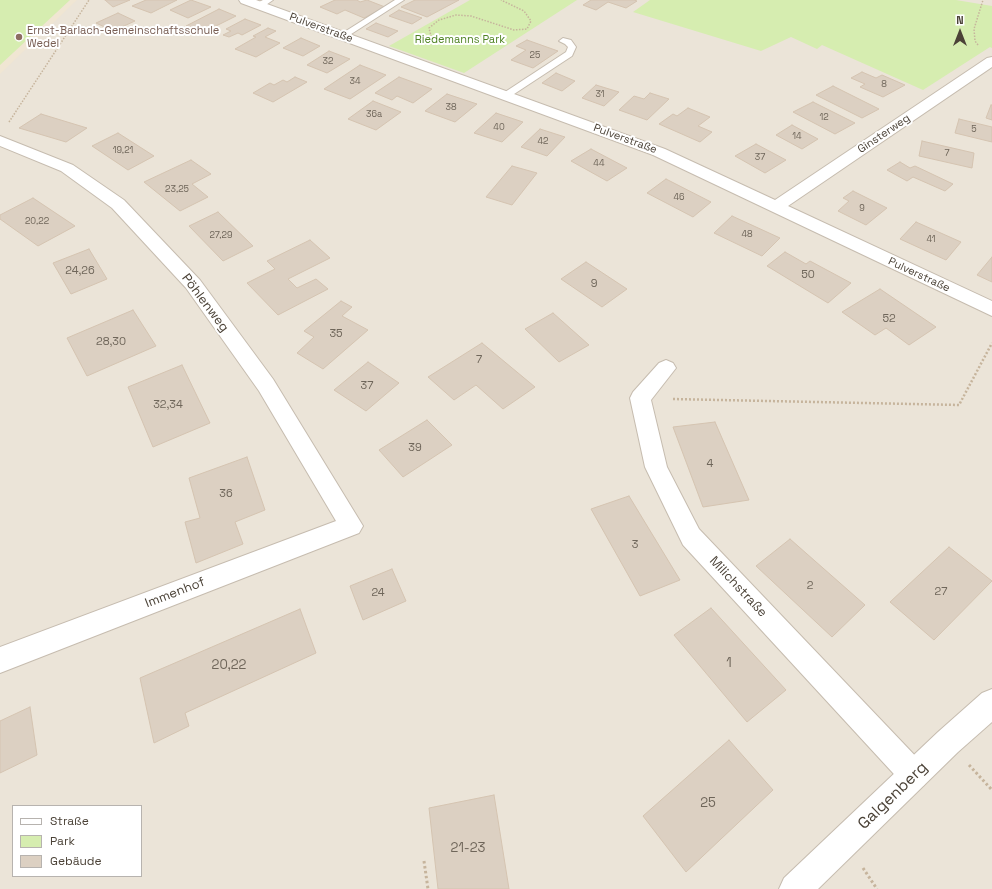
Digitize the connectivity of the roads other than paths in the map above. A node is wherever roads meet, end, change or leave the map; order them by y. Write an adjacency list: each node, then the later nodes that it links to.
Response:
1 (400, 0): 3 (lane)
2 (258, 2): 3 (street, Pulverstraße)
3 (342, 36): 6 (street, Pulverstraße)
4 (563, 41): 6 (lane)
5 (992, 61): 8 (street, Ginsterweg)
6 (505, 96): 8 (street, Pulverstraße)
7 (0, 141): 11 (street, Pöhlenweg)
8 (776, 207): 9 (street, Pulverstraße)
9 (992, 309)
10 (666, 368): 14 (street, Milichstraße)
11 (351, 526): 12 (street, Immenhof)
12 (0, 660)
13 (992, 704): 14 (street, Galgenberg)
14 (914, 775): 15 (street, Galgenberg)
15 (795, 889)

